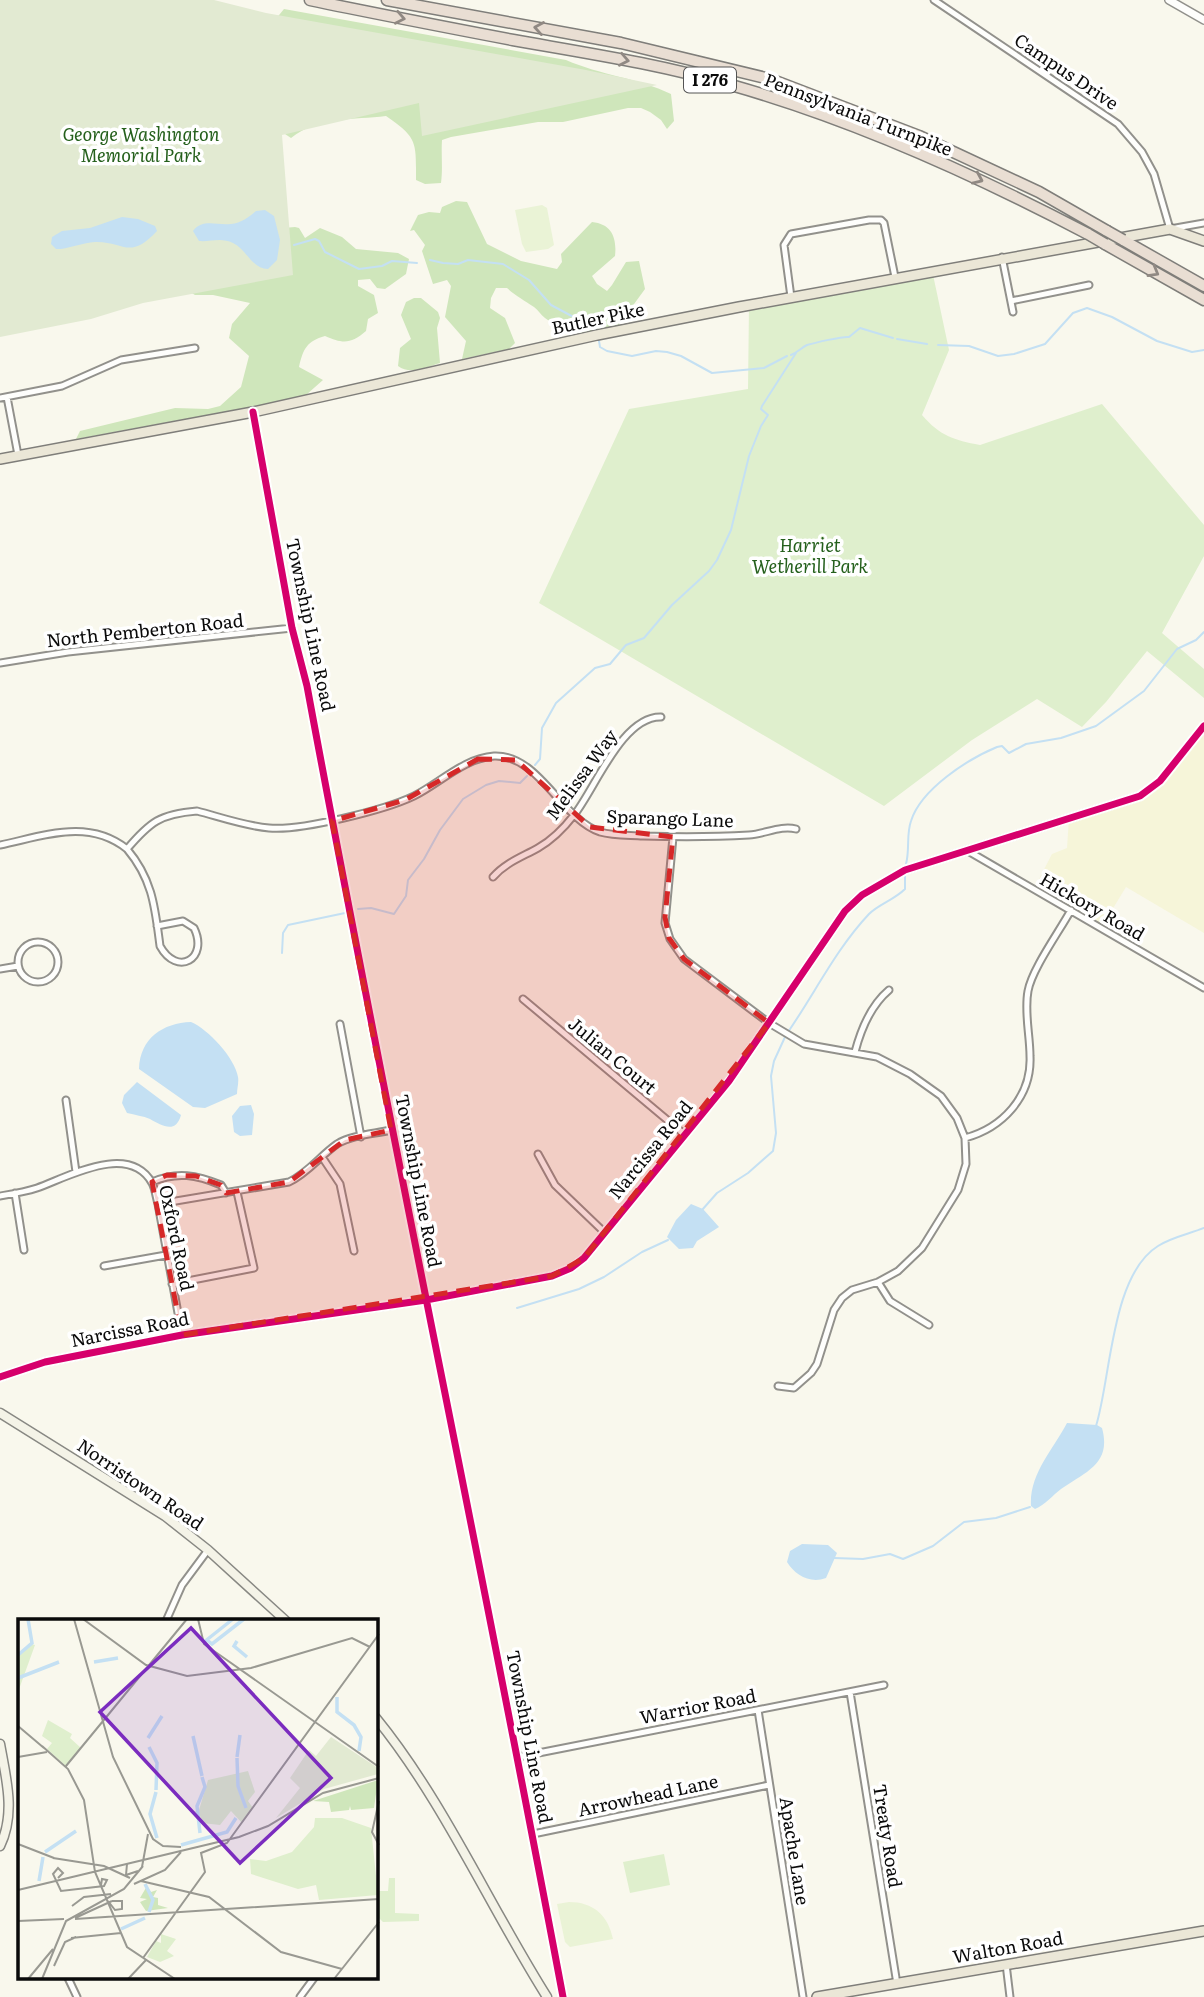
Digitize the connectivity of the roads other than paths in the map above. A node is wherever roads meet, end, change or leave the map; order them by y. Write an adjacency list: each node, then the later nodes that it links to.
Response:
1 (310, 0): 14 (highway, Pennsylvania Turnpike / I 276, one-way to 14, bridge)
2 (387, 0): 12 (highway, Pennsylvania Turnpike / I 276, one-way to 2, bridge)
3 (934, 0): 7 (street, Campus Drive)
4 (1169, 0): 5 (street)
5 (1204, 20)
6 (1204, 223): 7 (street)
7 (1170, 229): 8 (main road, Butler Pike); 9 (main road, Butler Pike)
8 (1204, 241)
9 (1002, 257): 10 (main road, Butler Pike); 15 (street)
10 (895, 277): 13 (main road, Butler Pike); 13 (street)
11 (1089, 285): 15 (street)
12 (1204, 286)
13 (791, 297): 19 (main road, Butler Pike)
14 (1204, 300)
15 (1011, 301): 16 (street)
16 (1013, 312)
17 (195, 348): 18 (street)
18 (3, 398): 20 (street)
19 (253, 412): 20 (main road, Butler Pike); 22 (street, Township Line Road)
20 (18, 455): 21 (main road, Butler Pike)
21 (0, 459)
22 (292, 628): 23 (street, North Pemberton Road); 27 (street, Township Line Road)
23 (0, 663)
24 (661, 717): 26 (street, Melissa Way)
25 (1204, 726): 32 (street, Narcissa Road)
26 (575, 815): 27 (street, Sparango Lane); 29 (street, Sparango Lane); 33 (street, Melissa Way)
27 (332, 821): 31 (street, Sparango Lane); 45 (street, Township Line Road)
28 (796, 829): 29 (street, Sparango Lane)
29 (673, 837): 41 (street)
30 (0, 845): 31 (street)
31 (127, 849): 35 (street)
32 (967, 850): 34 (street, Hickory Road); 41 (street, Narcissa Road)
33 (493, 877)
34 (1071, 910): 38 (street, Hickory Road); 48 (street)
35 (157, 926): 35 (street)
36 (18, 966): 36 (street); 37 (street)
37 (0, 969)
38 (1204, 988)
39 (889, 990): 43 (street)
40 (523, 999): 46 (street, Julian Court)
41 (769, 1023): 43 (street); 46 (street, Narcissa Road)
42 (340, 1024): 47 (street)
43 (855, 1052): 48 (street)
44 (66, 1100): 51 (street)
45 (391, 1130): 47 (street); 65 (street, Township Line Road)
46 (684, 1134): 58 (street, Narcissa Road)
47 (362, 1137): 50 (street)
48 (965, 1138): 63 (street)
49 (538, 1154): 58 (street)
50 (322, 1157): 53 (street); 60 (street)
51 (76, 1172): 52 (street, Oxford Road); 54 (street, Oxford Road)
52 (152, 1182): 55 (street); 57 (street, Oxford Road)
53 (237, 1192): 55 (street); 64 (street)
54 (15, 1193): 56 (street, Oxford Road); 59 (street)
55 (226, 1193): 57 (street)
56 (0, 1196)
57 (158, 1203): 61 (street, Oxford Road)
58 (604, 1232): 65 (street, Narcissa Road)
59 (24, 1250)
60 (354, 1251)
61 (166, 1255): 62 (street); 64 (street, Oxford Road)
62 (104, 1266)
63 (878, 1282): 66 (street); 69 (street)
64 (172, 1284): 67 (street, Oxford Road)
65 (426, 1300): 67 (street, Narcissa Road); 79 (street, Township Line Road)
66 (929, 1325)
67 (182, 1335): 68 (street, Narcissa Road)
68 (0, 1377)
69 (778, 1386)
70 (0, 1413): 71 (main road, Norristown Road)
71 (208, 1550): 72 (street); 73 (main road, Norristown Road)
72 (167, 1619)
73 (284, 1619)
74 (884, 1685): 75 (street, Warrior Road)
75 (850, 1692): 76 (street, Warrior Road); 87 (street, Treaty Road)
76 (758, 1710): 79 (street, Warrior Road); 80 (street, Apache Lane)
77 (378, 1721): 90 (main road)
78 (0, 1744): 82 (main road)
79 (518, 1757): 81 (street, Township Line Road)
80 (769, 1786): 81 (street, Arrowhead Lane); 92 (street, Apache Lane)
81 (533, 1834): 91 (street, Township Line Road)
82 (0, 1846)
83 (1204, 1931): 84 (main road, Walton Road)
84 (1006, 1964): 87 (main road, Walton Road); 94 (street)
85 (69, 1980): 88 (street)
86 (313, 1980): 89 (street)
87 (897, 1984): 93 (main road, Walton Road)
88 (77, 1997)
89 (300, 1997)
90 (547, 1997)
91 (563, 1997)
92 (803, 1997)
93 (817, 1997)
94 (1010, 1997)

